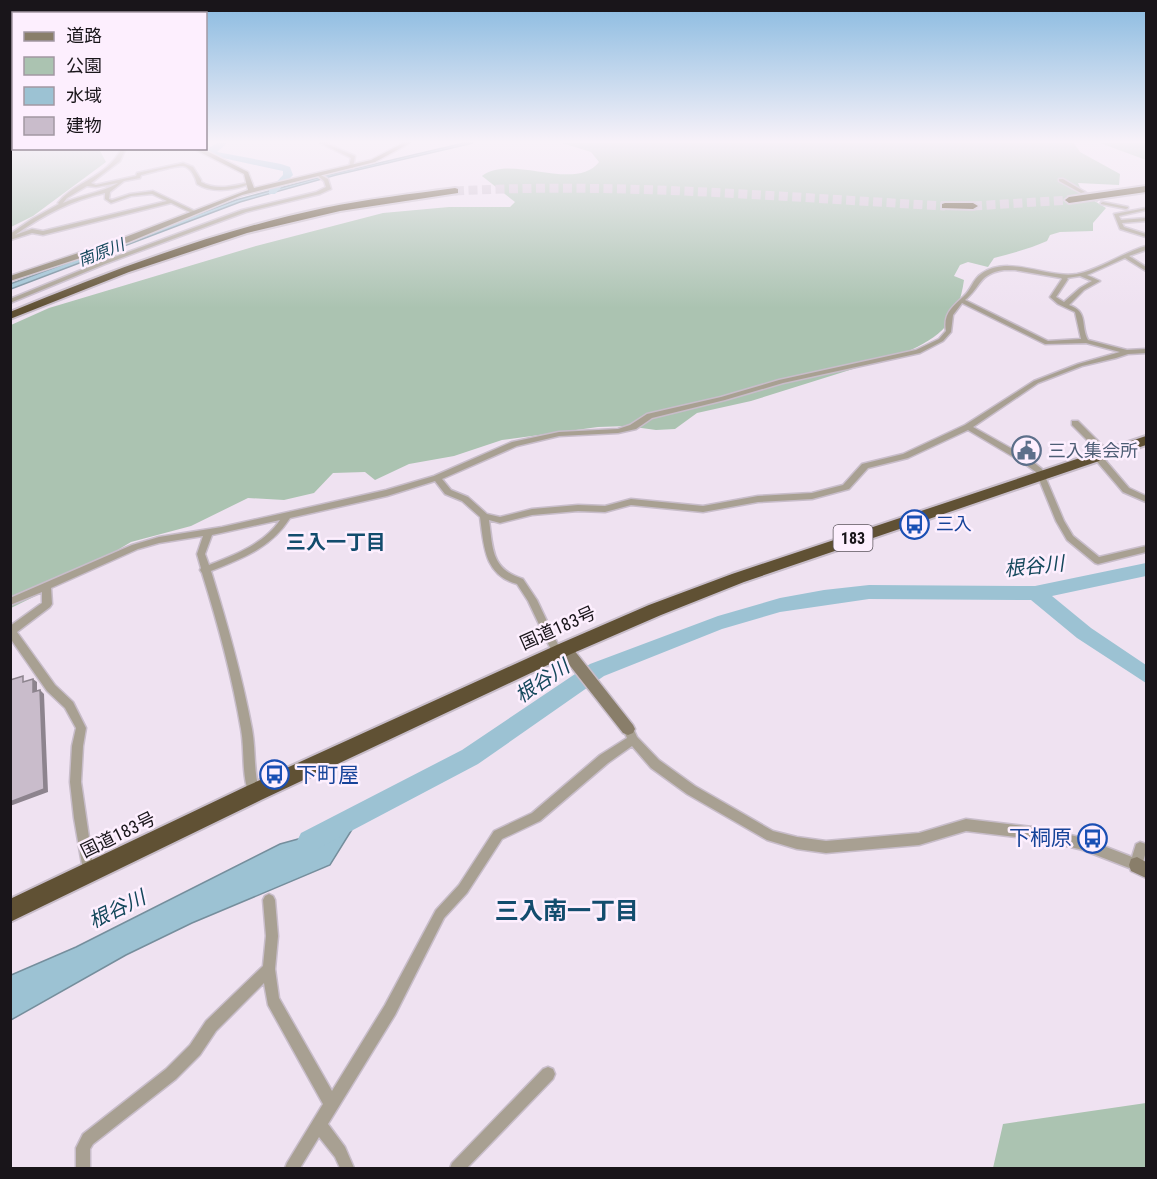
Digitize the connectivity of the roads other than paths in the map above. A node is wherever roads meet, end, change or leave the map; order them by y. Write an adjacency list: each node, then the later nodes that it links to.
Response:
1 (63, 198): 13 (street)
2 (80, 198): 13 (street)
3 (107, 198): 4 (street)
4 (123, 198): 17 (street)
5 (165, 198): 11 (street)
6 (235, 198): 18 (main road)
7 (301, 198): 30 (street)
8 (409, 198): 32 (highway)
9 (1083, 198): 10 (highway)
10 (1069, 200)
11 (171, 201): 17 (street); 18 (street)
12 (1102, 203): 16 (street)
13 (58, 205): 22 (street)
14 (945, 206): 15 (highway)
15 (973, 206)
16 (1146, 208): 20 (street)
17 (130, 212): 22 (street)
18 (194, 212): 28 (main road)
19 (1146, 219): 20 (street)
20 (1120, 222): 21 (street)
21 (1146, 236)
22 (10, 237)
23 (1146, 248): 24 (street)
24 (1127, 257): 25 (street); 26 (street)
25 (1146, 269)
26 (1082, 275): 27 (street); 31 (street)
27 (1063, 277): 29 (street); 31 (street)
28 (10, 279)
29 (962, 301): 33 (street); 41 (street)
30 (10, 302)
31 (1066, 304): 33 (street)
32 (10, 316)
33 (1086, 341): 35 (street)
34 (1146, 351): 35 (street)
35 (1127, 352): 37 (street)
36 (1075, 423): 39 (street)
37 (968, 427): 40 (street); 44 (street)
38 (1146, 440): 39 (highway, 国道183号 / 183)
39 (1101, 455): 40 (highway, 国道183号 / 183); 42 (street)
40 (1039, 475): 46 (street); 50 (highway, 国道183号 / 183)
41 (437, 478): 43 (street); 44 (street)
42 (1146, 499)
43 (287, 516): 45 (street); 47 (street)
44 (483, 516): 50 (street)
45 (209, 532): 47 (street); 48 (street)
46 (1146, 549)
47 (204, 570): 52 (street)
48 (46, 587): 49 (street); 55 (street)
49 (10, 602)
50 (561, 651): 51 (main road); 52 (highway, 国道183号 / 183)
51 (631, 735): 54 (street); 60 (street)
52 (254, 794): 55 (highway, 国道183号 / 183)
53 (1146, 850): 54 (street)
54 (1142, 867)
55 (89, 874): 57 (highway, 国道183号 / 183)
56 (269, 900): 58 (street)
57 (10, 911)
58 (269, 969): 60 (street); 62 (street)
59 (548, 1074): 65 (street)
60 (332, 1105): 61 (street)
61 (319, 1125): 63 (street); 64 (street)
62 (83, 1168)
63 (292, 1168)
64 (347, 1168)
65 (457, 1168)

